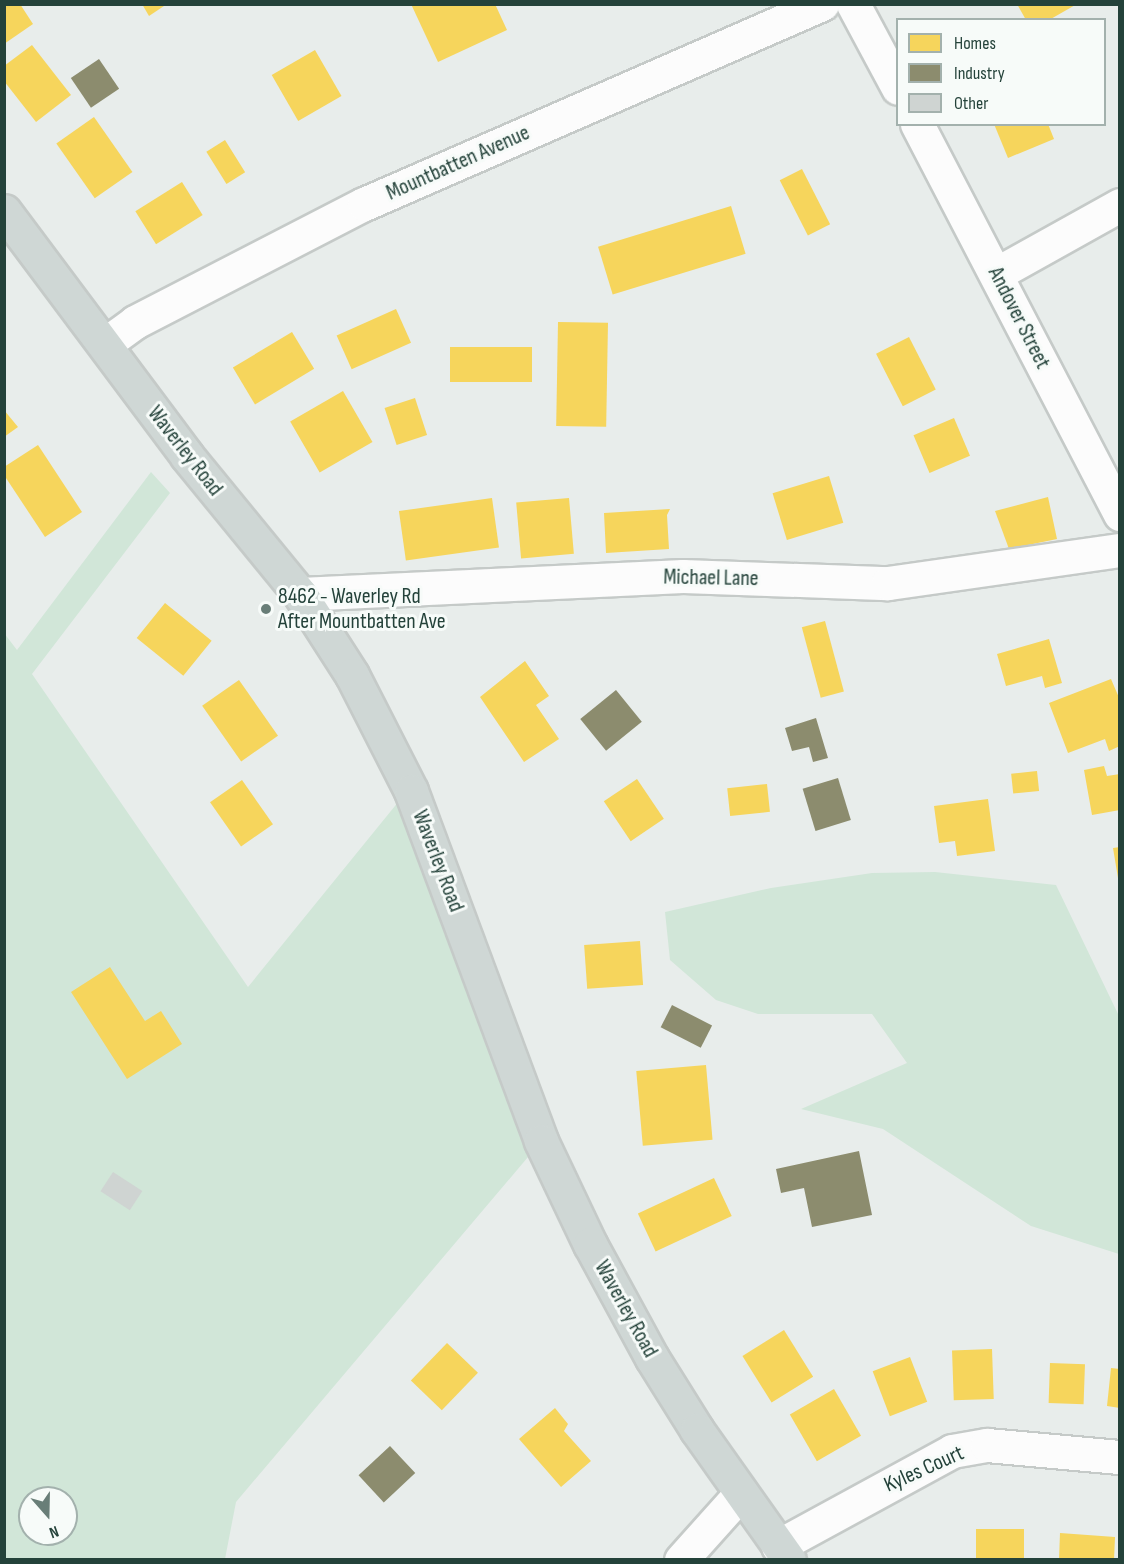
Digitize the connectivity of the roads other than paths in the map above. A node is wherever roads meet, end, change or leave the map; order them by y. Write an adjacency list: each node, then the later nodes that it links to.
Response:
1 (822, 4): 8 (street, Mountbatten Avenue)
2 (853, 4): 3 (street)
3 (896, 86)
4 (918, 126): 7 (street, Andover Street)
5 (1119, 205): 7 (street)
6 (4, 212): 8 (main road, Waverley Road)
7 (996, 274): 9 (street, Andover Street)
8 (105, 344): 11 (main road, Waverley Road)
9 (1119, 513)
10 (1119, 550): 11 (street, Michael Lane)
11 (300, 594): 13 (main road, Waverley Road)
12 (1119, 1457): 14 (street, Kyles Court)
13 (741, 1493): 14 (main road, Waverley Road); 15 (street)
14 (784, 1553)
15 (681, 1560)

